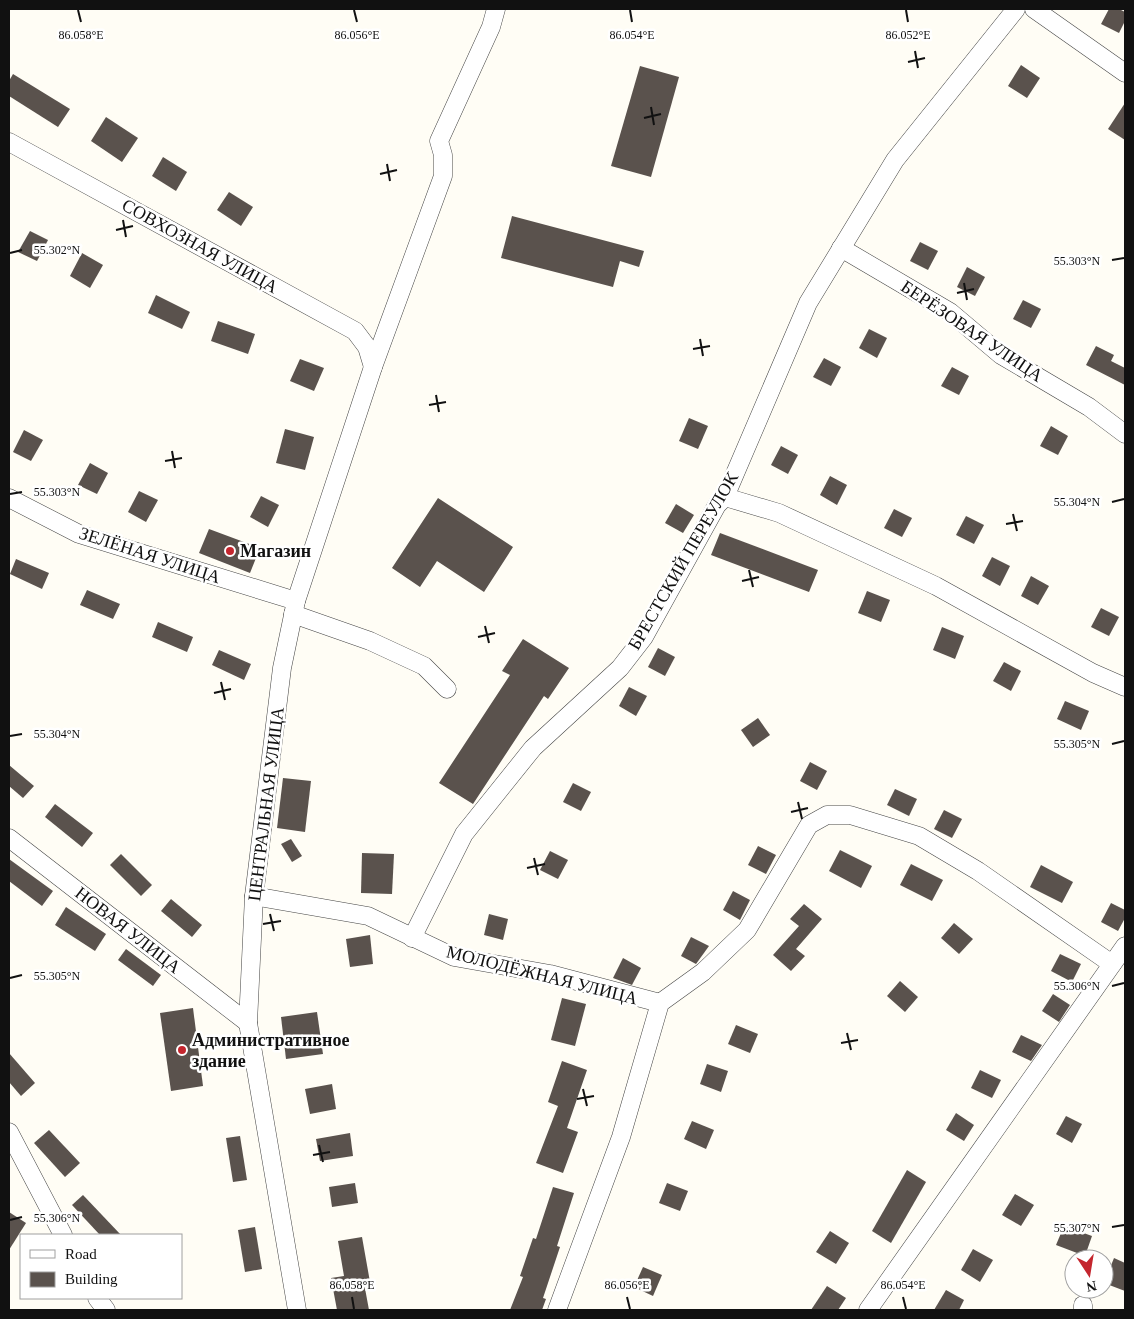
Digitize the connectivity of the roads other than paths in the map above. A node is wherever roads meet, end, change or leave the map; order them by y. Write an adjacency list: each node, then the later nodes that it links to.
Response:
1 (496, 9): 7 (street, ЦЕНТРАЛЬНАЯ УЛИЦА)
2 (1016, 9): 6 (street, БРЕСТСКИЙ ПЕРЕУЛОК)
3 (1034, 9): 4 (street)
4 (1125, 73)
5 (9, 142): 7 (street, СОВХОЗНАЯ УЛИЦА)
6 (841, 248): 8 (street, БЕРЁЗОВАЯ УЛИЦА); 9 (street, БРЕСТСКИЙ ПЕРЕУЛОК)
7 (373, 367): 11 (street, ЦЕНТРАЛЬНАЯ УЛИЦА)
8 (1125, 434)
9 (725, 496): 12 (street); 16 (street, БРЕСТСКИЙ ПЕРЕУЛОК)
10 (9, 498): 11 (street, ЗЕЛЁНАЯ УЛИЦА)
11 (294, 608): 13 (street, ЗЕЛЁНАЯ УЛИЦА); 15 (street, ЦЕНТРАЛЬНАЯ УЛИЦА)
12 (1125, 688)
13 (446, 689)
14 (9, 838): 20 (street, НОВАЯ УЛИЦА)
15 (254, 896): 16 (street, МОЛОДЁЖНАЯ УЛИЦА); 20 (street, ЦЕНТРАЛЬНАЯ УЛИЦА)
16 (412, 938): 19 (street, МОЛОДЁЖНАЯ УЛИЦА)
17 (1125, 946): 18 (street)
18 (1112, 964): 19 (street); 28 (street)
19 (660, 1003): 27 (street)
20 (248, 1023): 26 (street, ЦЕНТРАЛЬНАЯ УЛИЦА)
21 (9, 1132): 22 (street)
22 (14, 1156): 23 (street)
23 (62, 1234)
24 (98, 1299): 25 (street)
25 (106, 1310)
26 (297, 1310)
27 (557, 1310)
28 (868, 1310)

